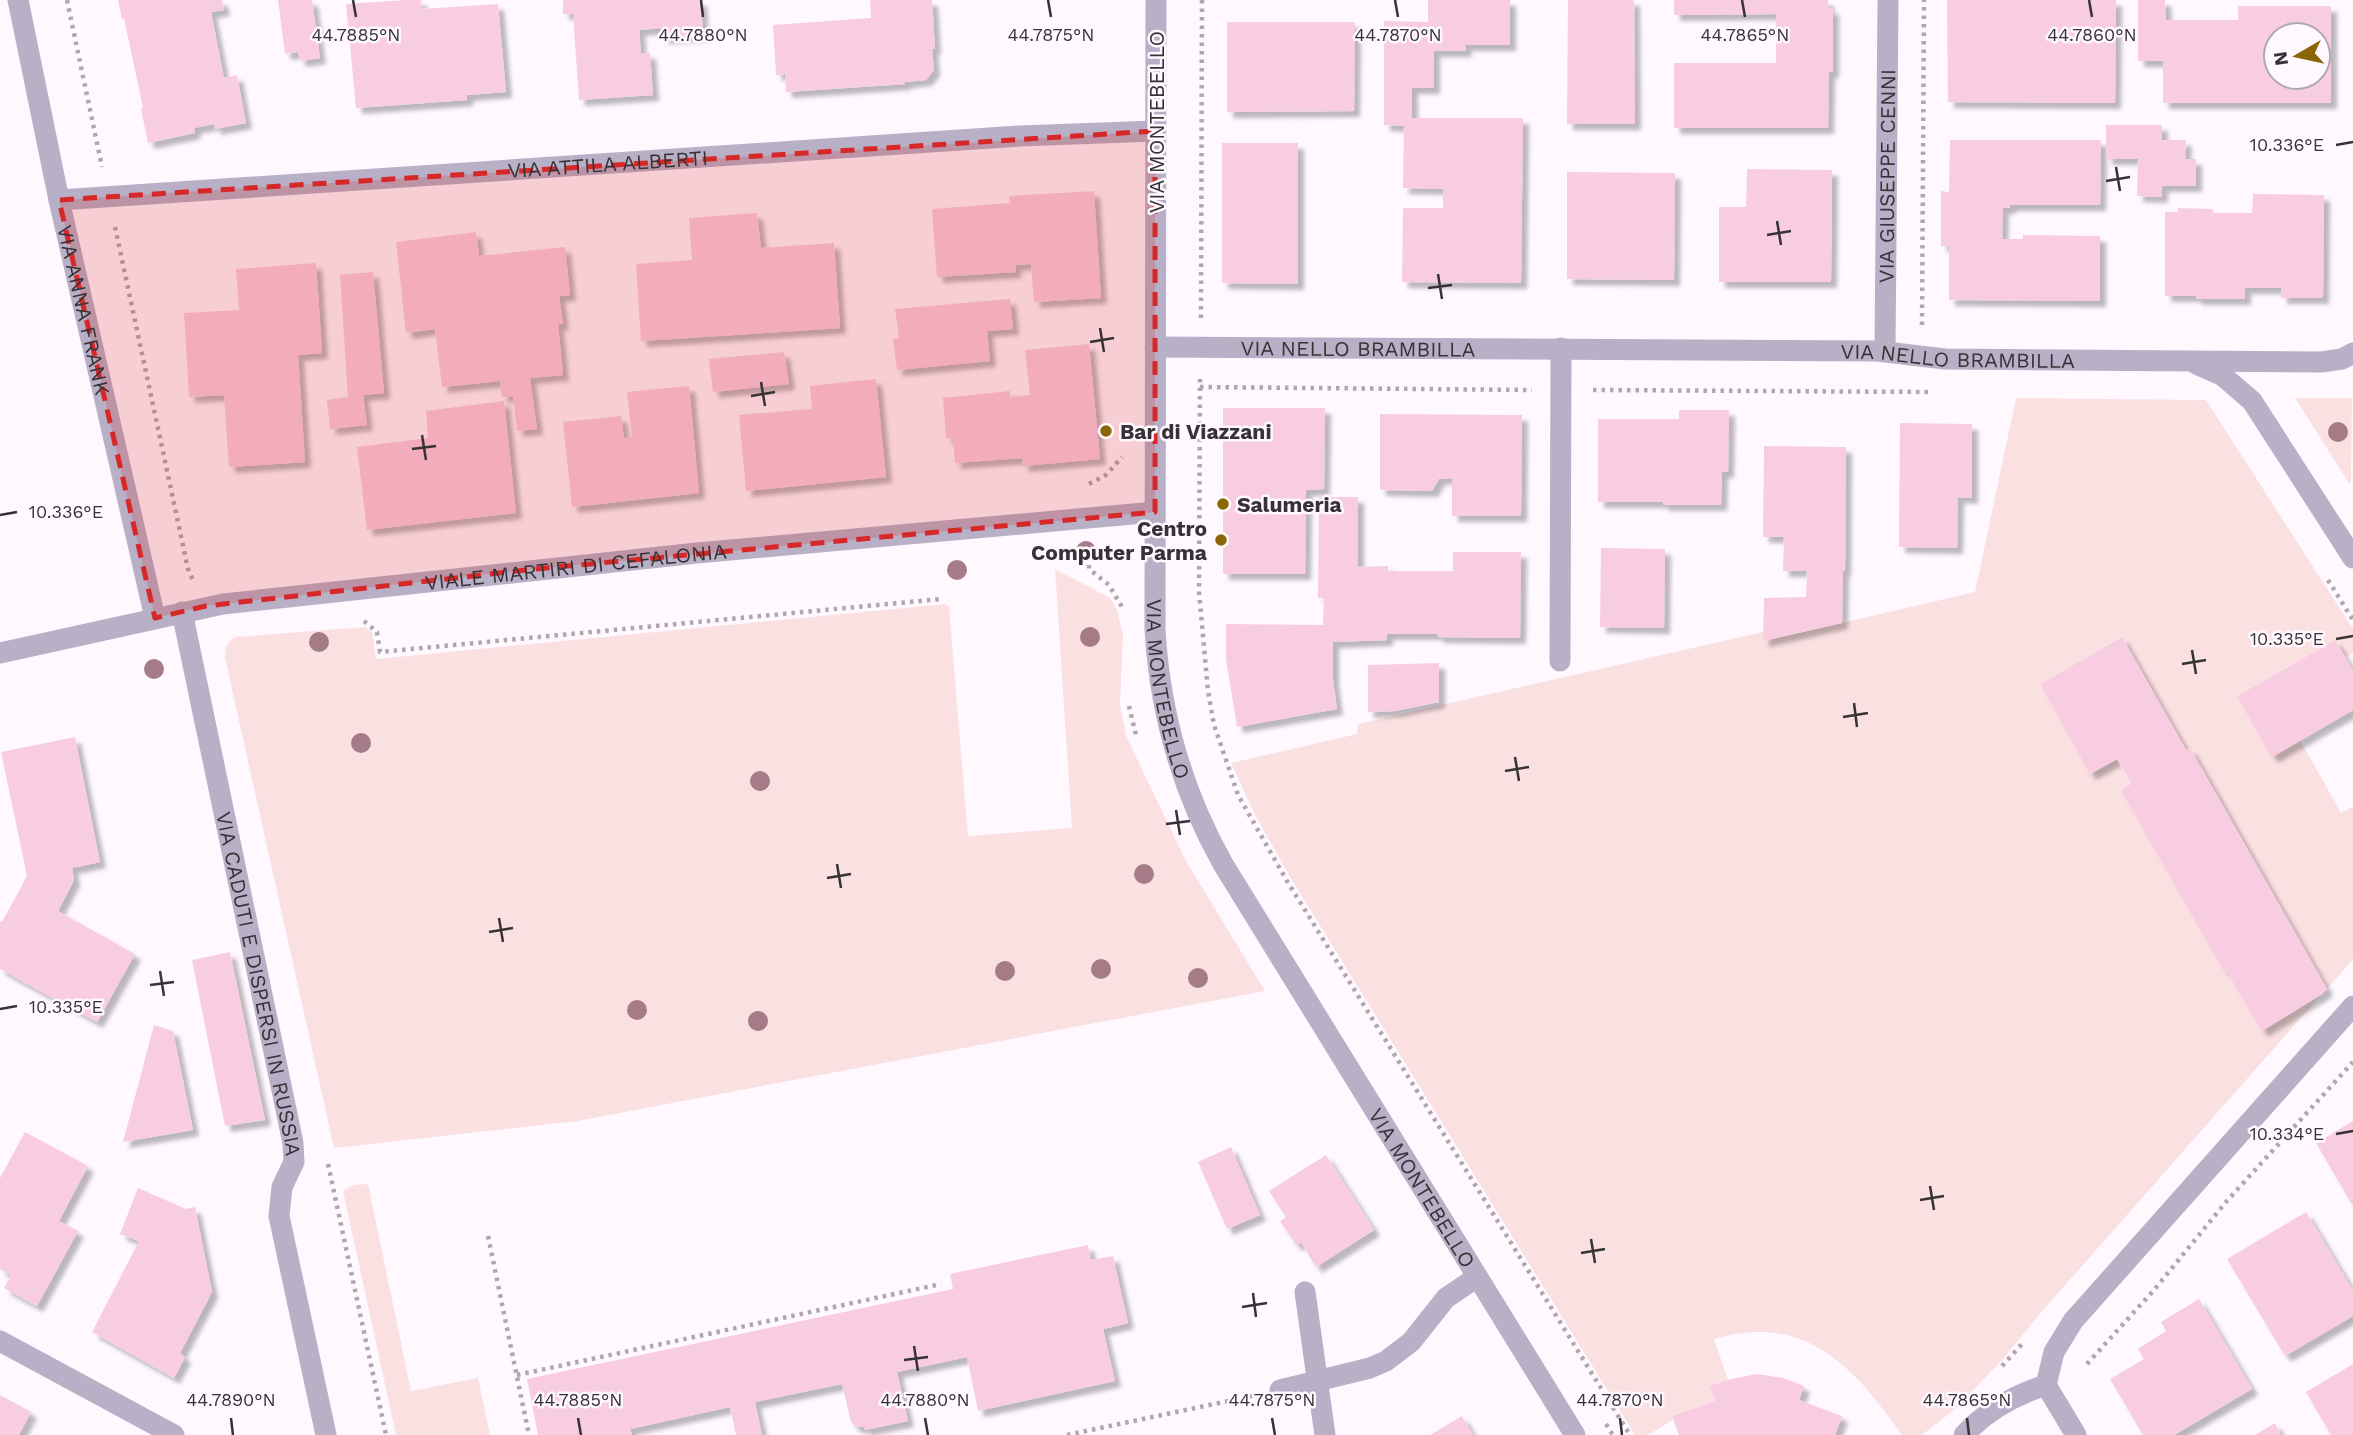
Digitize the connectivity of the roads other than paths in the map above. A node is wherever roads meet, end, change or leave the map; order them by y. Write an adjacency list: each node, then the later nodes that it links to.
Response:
1 (18, 0): 5 (street, VIA ANNA FRANK)
2 (1156, 0): 4 (street, VIA MONTEBELLO)
3 (1888, 0): 8 (street, VIA GIUSEPPE CENNI)
4 (1155, 131): 5 (street, VIA ATTILA ALBERTI); 6 (street, VIA MONTEBELLO)
5 (59, 200): 14 (street, VIA ANNA FRANK)
6 (1155, 346): 7 (street, VIA NELLO BRAMBILLA); 11 (street, VIA MONTEBELLO)
7 (1561, 348): 8 (street, VIA NELLO BRAMBILLA); 16 (street)
8 (1885, 351): 10 (street, VIA NELLO BRAMBILLA)
9 (2353, 353): 10 (street, VIA NELLO BRAMBILLA)
10 (2173, 360): 12 (street)
11 (1154, 512): 13 (street, VIALE MARTIRI DI CEFALONIA); 18 (street, VIA MONTEBELLO)
12 (2353, 558)
13 (182, 612): 14 (street, VIALE MARTIRI DI CEFALONIA); 25 (street, VIA CADUTI E DISPERSI IN RUSSIA)
14 (155, 618): 15 (street, VIALE MARTIRI DI CEFALONIA)
15 (0, 653)
16 (1560, 661)
17 (2353, 1006): 22 (street)
18 (1477, 1277): 21 (street); 27 (street, VIA MONTEBELLO)
19 (1305, 1292): 21 (street)
20 (0, 1340): 24 (street)
21 (1317, 1381): 23 (street); 26 (street)
22 (2046, 1385): 28 (street); 29 (street)
23 (1280, 1390)
24 (174, 1435)
25 (326, 1435)
26 (1325, 1435)
27 (1575, 1435)
28 (1964, 1435)
29 (2076, 1435)

